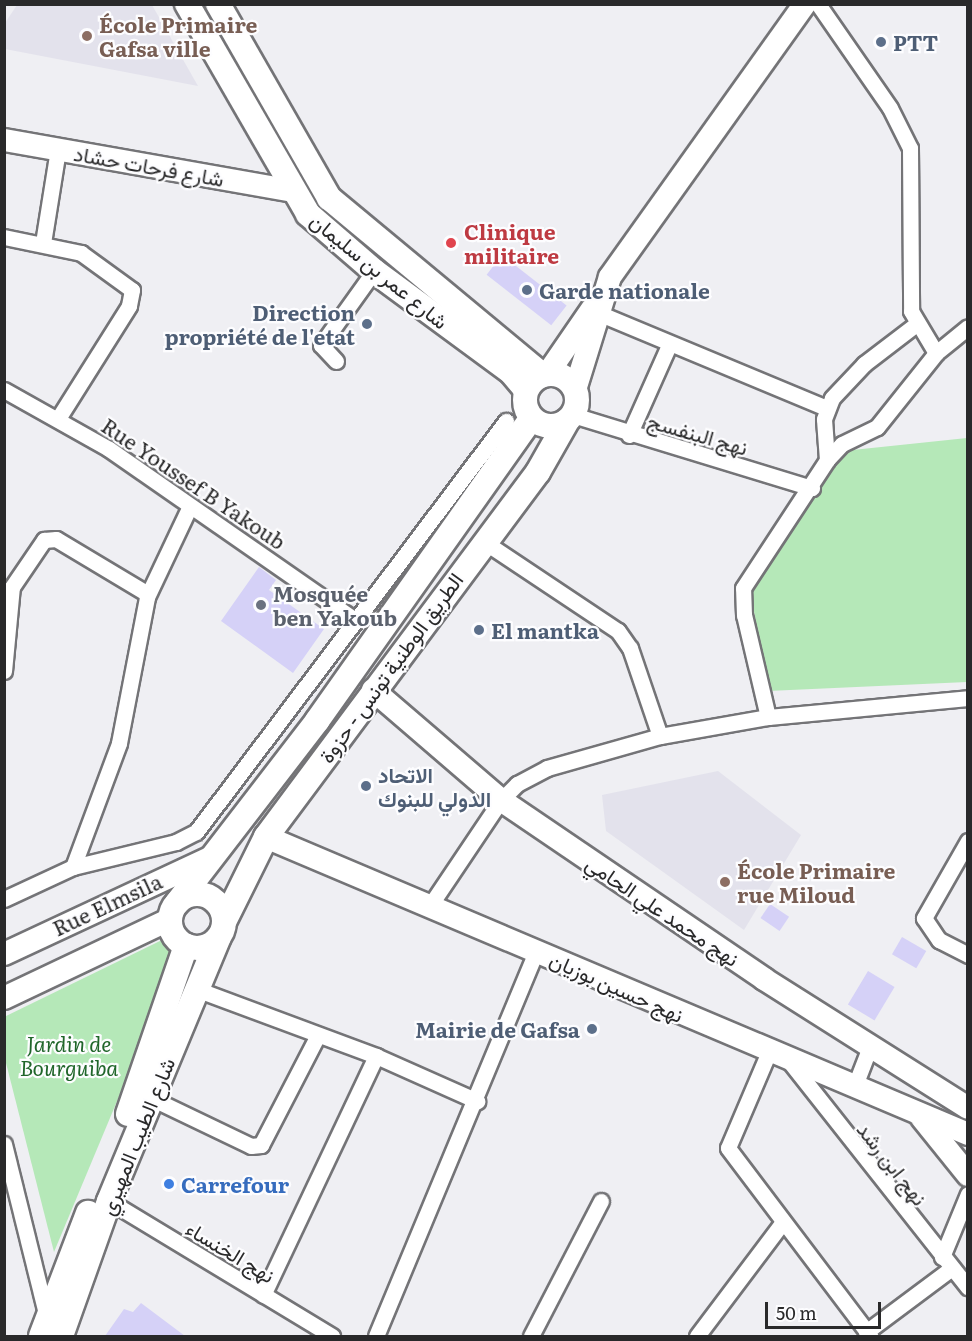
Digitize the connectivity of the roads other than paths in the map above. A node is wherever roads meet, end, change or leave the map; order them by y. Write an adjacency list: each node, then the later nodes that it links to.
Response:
1 (187, 4): 8 (main road, شارع عمر بن سليمان)
2 (218, 4): 18 (main road, شارع عمر بن سليمان)
3 (805, 4): 5 (street)
4 (817, 4): 5 (street); 13 (street)
5 (791, 27): 12 (street)
6 (4, 140): 7 (street, شارع فرحات حشاد)
7 (58, 149): 8 (street, شارع فرحات حشاد); 10 (street)
8 (294, 191): 11 (main road, شارع عمر بن سليمان)
9 (4, 237): 10 (street)
10 (43, 243): 22 (street)
11 (374, 271): 17 (street); 18 (main road, شارع عمر بن سليمان)
12 (596, 307): 15 (street); 18 (street); 20 (street)
13 (915, 325): 16 (street); 21 (street)
14 (968, 327): 16 (street)
15 (669, 345): 21 (street); 26 (street)
16 (936, 353): 27 (street)
17 (336, 361)
18 (539, 379): 20 (main road); 23 (main road)
19 (4, 390): 22 (street, Rue Youssef B Yakoub)
20 (575, 390): 24 (main road)
21 (826, 408): 27 (street)
22 (59, 417): 29 (street, Rue Youssef B Yakoub)
23 (531, 418): 24 (main road); 42 (main road, الطريق الوطنية تونس - حزوة)
24 (570, 418): 26 (street, نهج البنفسج); 30 (main road, الطريق الوطنية تونس - حزوة)
25 (506, 422): 33 (street)
26 (628, 435): 28 (street, نهج البنفسج)
27 (827, 460): 28 (street)
28 (812, 488): 37 (street)
29 (189, 508): 32 (street); 33 (street, Rue Youssef B Yakoub)
30 (483, 541): 35 (main road, الطريق الوطنية تونس - حزوة); 38 (street)
31 (8, 588): 32 (street); 34 (street)
32 (148, 594): 43 (street)
33 (354, 619): 43 (street)
34 (4, 671)
35 (373, 690): 39 (street, نهج محمد علي الحامي); 40 (main road, الطريق الوطنية تونس - حزوة)
36 (968, 698): 37 (street)
37 (768, 717): 38 (street)
38 (660, 736): 39 (street)
39 (501, 800): 45 (street); 55 (street, نهج محمد علي الحامي)
40 (266, 837): 45 (street, نهج حسين بوزيان); 47 (main road, الطريق الوطنية تونس - حزوة)
41 (968, 841): 51 (street)
42 (212, 857): 46 (main road, الطريق الوطنية تونس - حزوة); 50 (street, Rue Elmsila)
43 (73, 867): 44 (street)
44 (4, 899)
45 (429, 907): 49 (street, نهج حسين بوزيان)
46 (174, 911): 47 (main road); 48 (main road); 53 (street)
47 (221, 930): 48 (main road); 52 (main road, شارع الطيب المهيري)
48 (186, 946): 74 (main road, شارع الطيب المهيري)
49 (537, 950): 56 (street, نهج حسين بوزيان); 61 (street)
50 (4, 954)
51 (968, 955)
52 (196, 989): 54 (street); 60 (main road, شارع الطيب المهيري)
53 (4, 998)
54 (318, 1035): 57 (street); 60 (street)
55 (871, 1044): 59 (street); 62 (street, نهج محمد علي الحامي)
56 (768, 1054): 58 (street, نهج حسين بوزيان); 70 (street)
57 (376, 1056): 61 (street); 73 (street)
58 (790, 1062): 59 (street, نهج حسين بوزيان); 71 (street, نهج ابن رشد)
59 (854, 1088): 63 (street, نهج حسين بوزيان)
60 (151, 1098): 68 (main road, شارع الطيب المهيري)
61 (477, 1101): 77 (street)
62 (968, 1108)
63 (919, 1115): 64 (street, نهج حسين بوزيان); 66 (street)
64 (968, 1134)
65 (4, 1143): 74 (street)
66 (968, 1175)
67 (968, 1194): 71 (street)
68 (109, 1201): 73 (street, نهج الخنساء); 74 (main road, شارع الطيب المهيري)
69 (601, 1201): 78 (street)
70 (783, 1222): 75 (street); 79 (street)
71 (947, 1262): 72 (street, نهج ابن رشد); 75 (street)
72 (968, 1287)
73 (263, 1295): 76 (street, نهج الخنساء)
74 (50, 1331)
75 (868, 1334)
76 (332, 1336)
77 (376, 1336)
78 (531, 1336)
79 (698, 1336)

